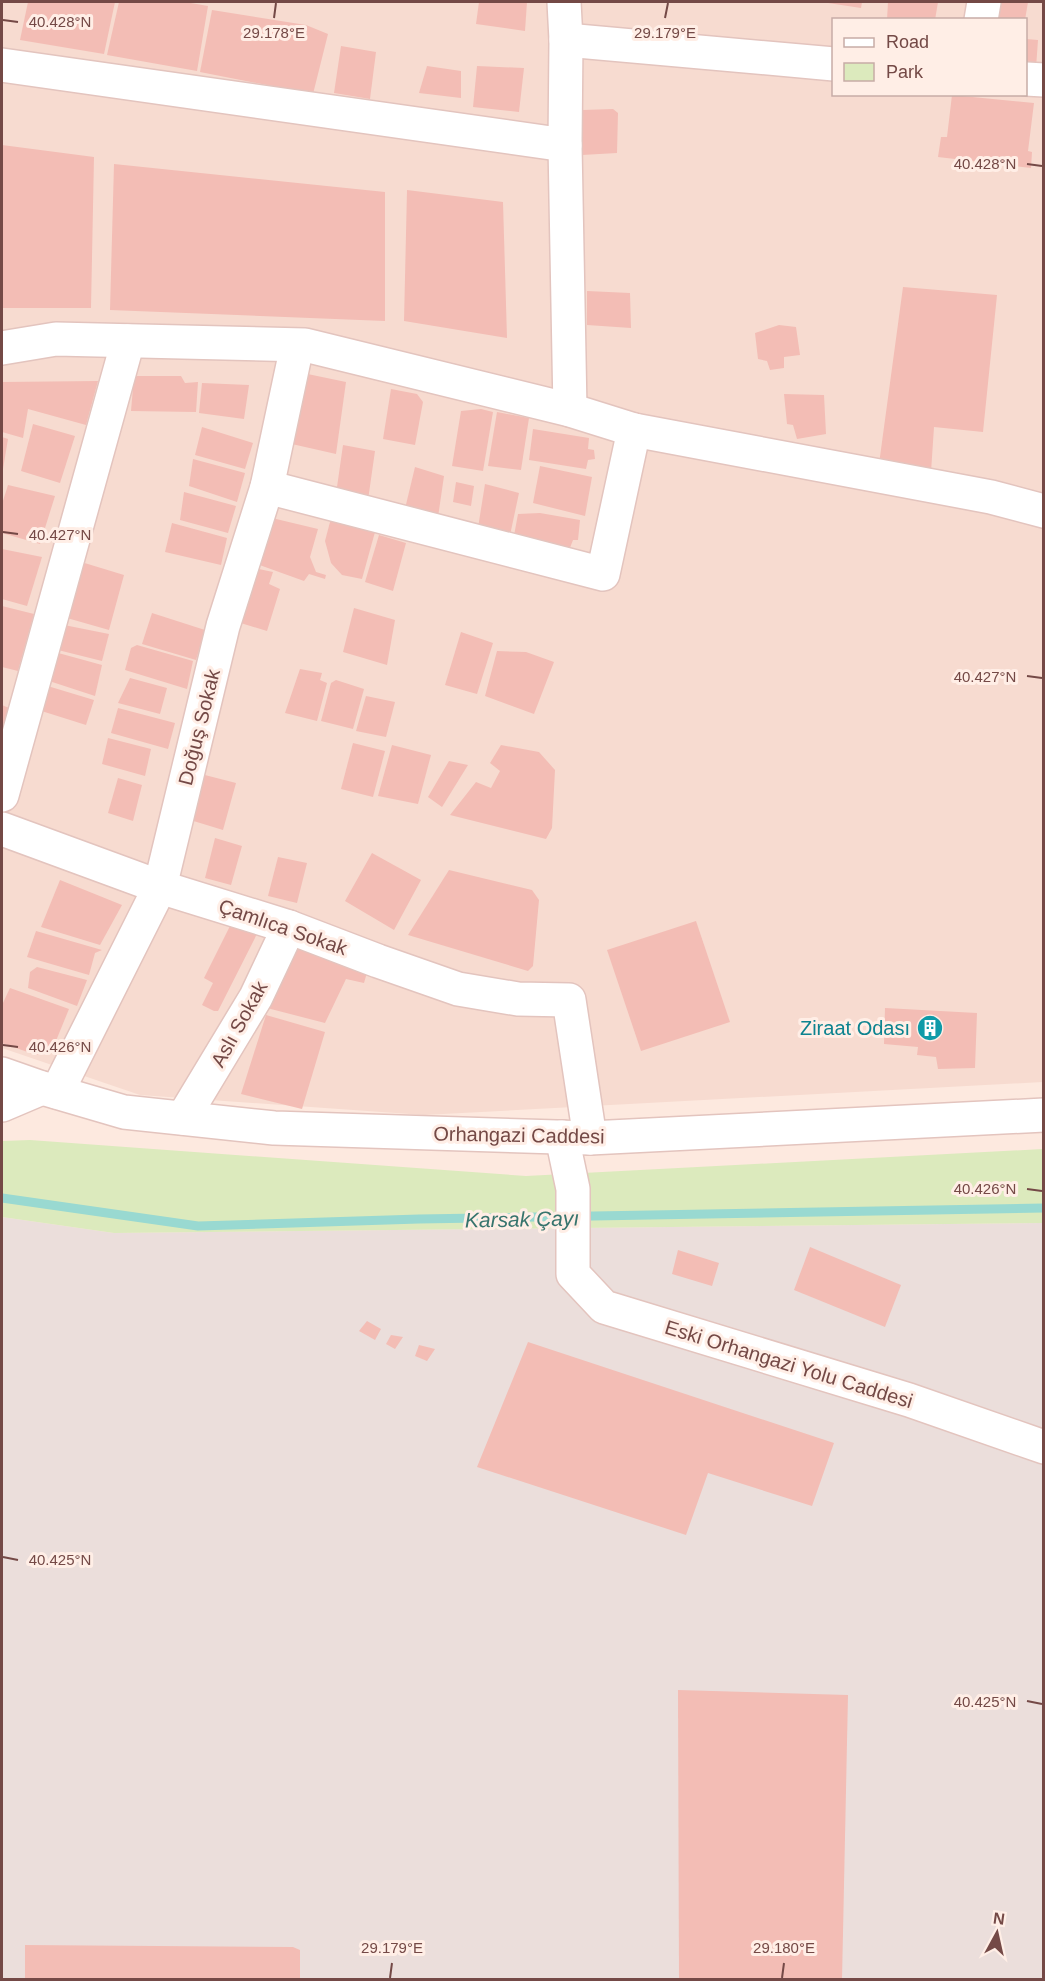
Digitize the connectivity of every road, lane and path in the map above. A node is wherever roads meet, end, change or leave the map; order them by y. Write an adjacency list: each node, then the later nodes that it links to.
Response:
1 (564, 2): 4 (street)
2 (984, 2): 3 (street)
3 (981, 18)
4 (566, 40): 5 (street); 9 (street)
5 (832, 64)
6 (2, 65): 9 (street)
7 (1027, 79): 8 (street)
8 (1044, 80)
9 (565, 145): 13 (street)
10 (128, 341): 11 (street); 12 (street); 17 (street)
11 (297, 346): 13 (street); 15 (street, Doğuş Sokak)
12 (2, 348)
13 (570, 410): 14 (street)
14 (634, 430): 15 (street); 16 (street)
15 (267, 487): 19 (street, Doğuş Sokak)
16 (1044, 511)
17 (2, 795)
18 (2, 829): 19 (street, Çamlıca Sokak)
19 (160, 887): 20 (street, Çamlıca Sokak); 23 (street, Doğuş Sokak)
20 (289, 927): 21 (street, Çamlıca Sokak); 26 (street, Aslı Sokak)
21 (569, 1000): 27 (street, Eski Orhangazi Yolu Caddesi)
22 (2, 1074): 23 (street, Orhangazi Caddesi)
23 (50, 1090): 24 (street); 26 (street, Orhangazi Caddesi)
24 (2, 1105)
25 (1044, 1115): 27 (street, Orhangazi Caddesi)
26 (183, 1118): 27 (street, Orhangazi Caddesi)
27 (576, 1137): 28 (street, Eski Orhangazi Yolu Caddesi)
28 (1044, 1447)

